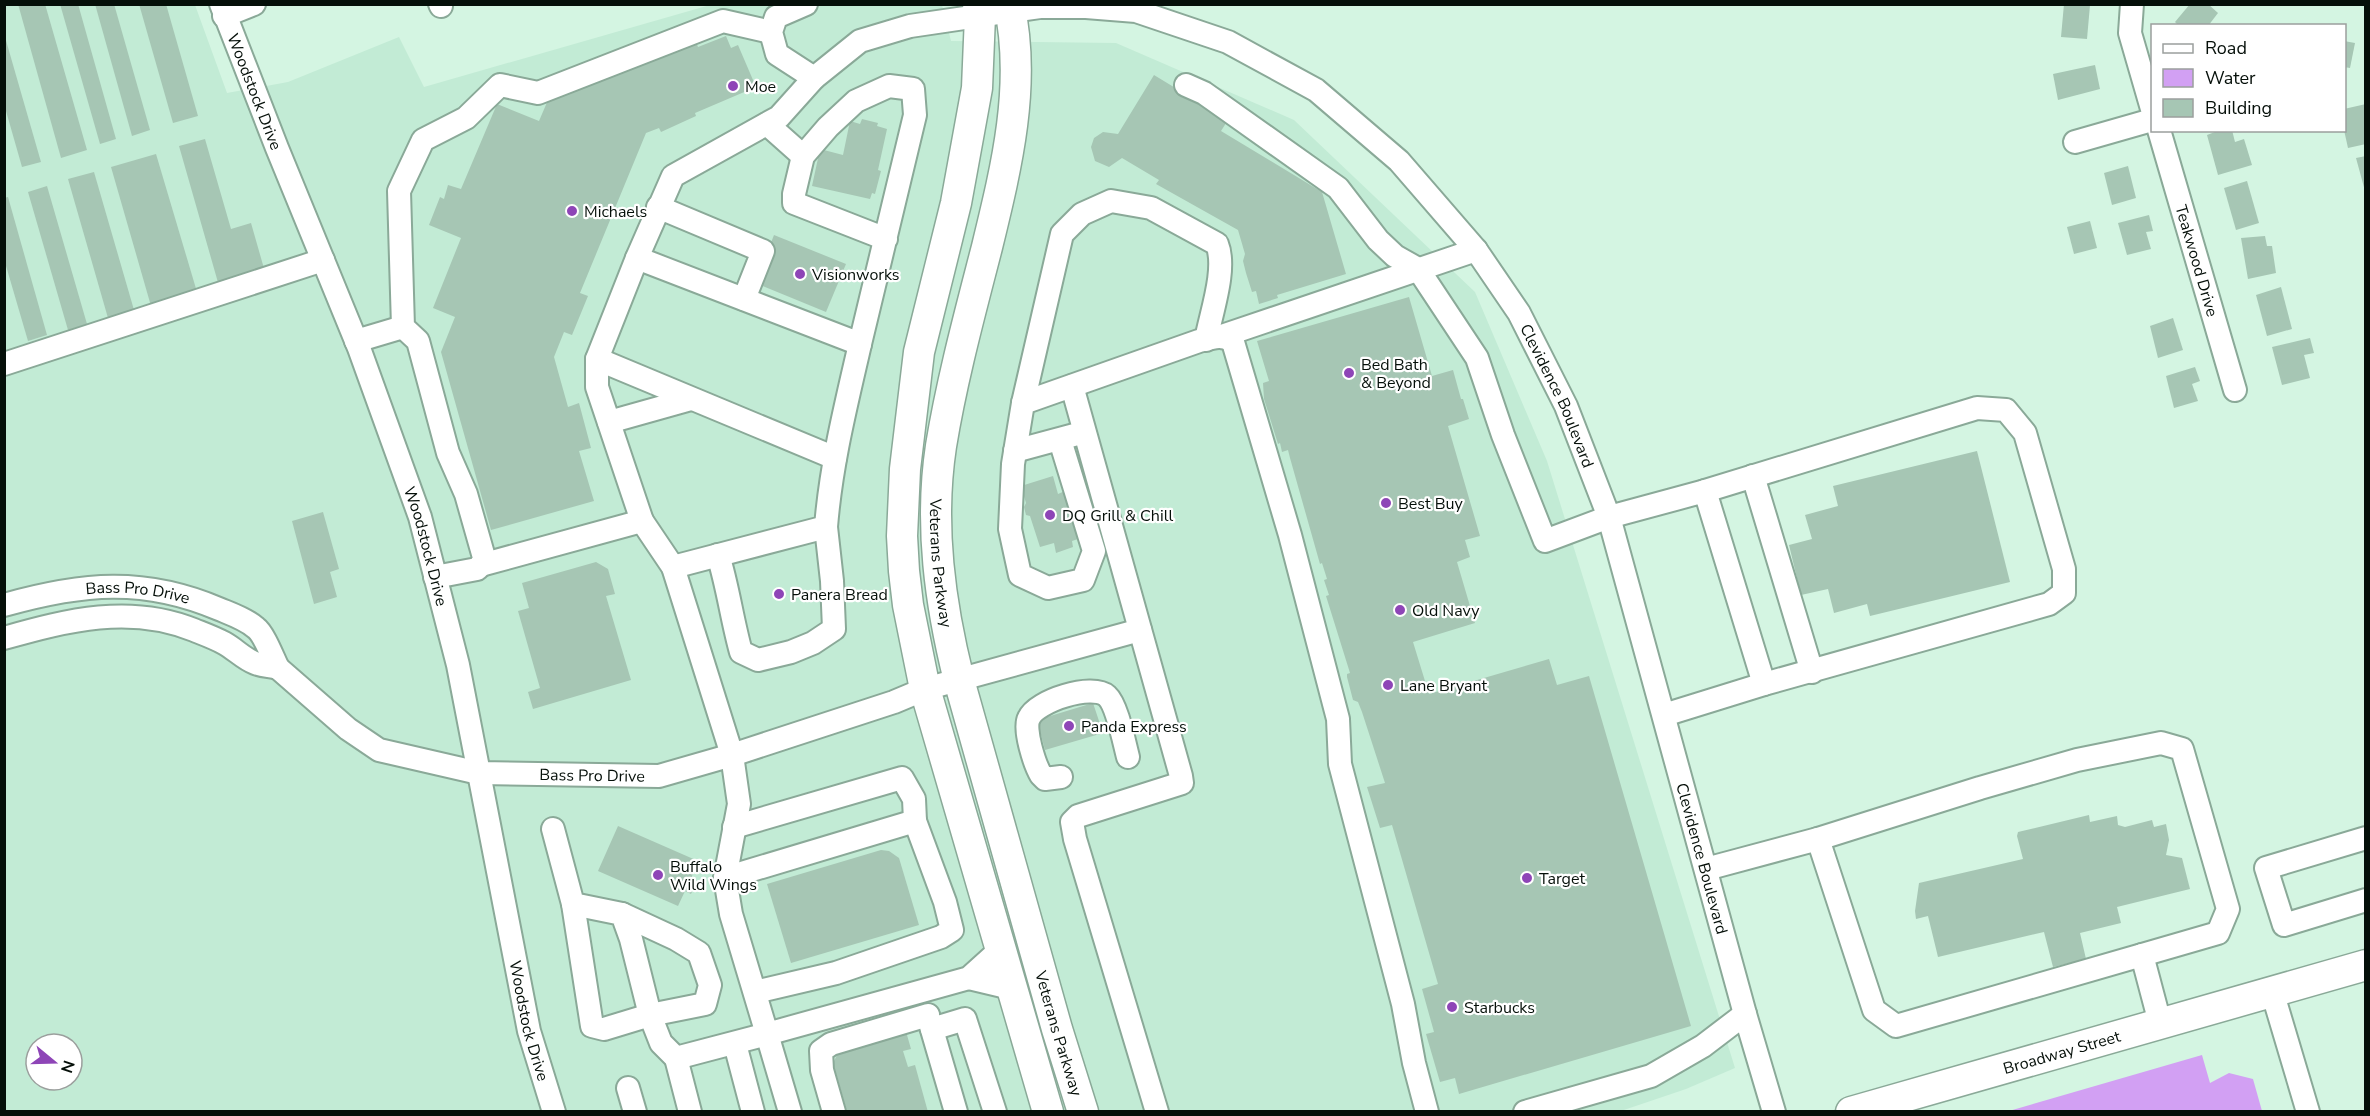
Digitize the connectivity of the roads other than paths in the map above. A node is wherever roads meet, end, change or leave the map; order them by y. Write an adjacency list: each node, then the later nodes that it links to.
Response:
1 (254, 4): 5 (street)
2 (806, 4): 7 (street)
3 (2132, 4): 10 (street)
4 (1010, 8): 6 (street, Clevidence Boulevard); 18 (street, Clevidence Boulevard); 52 (main road, Veterans Parkway)
5 (223, 10): 20 (street, Woodstock Drive)
6 (979, 10): 8 (street, Clevidence Boulevard); 54 (main road, Veterans Parkway)
7 (773, 18): 8 (street); 23 (street)
8 (814, 78): 12 (street, Clevidence Boulevard)
9 (1186, 84): 21 (street)
10 (2151, 106)
11 (2151, 120): 14 (street)
12 (767, 124): 15 (street); 16 (street, Clevidence Boulevard)
13 (2160, 132): 30 (street, Teakwood Drive)
14 (2075, 142)
15 (803, 156): 17 (street); 17 (street)
16 (658, 207): 19 (street, Clevidence Boulevard); 22 (street)
17 (886, 239): 26 (street)
18 (1476, 250): 21 (street); 40 (street, Clevidence Boulevard)
19 (637, 258): 22 (street); 27 (street, Clevidence Boulevard)
20 (323, 260): 25 (street, Woodstock Drive); 28 (street)
21 (1418, 269): 24 (street); 40 (street)
22 (744, 299): 26 (street)
23 (403, 327): 25 (street); 44 (street)
24 (1214, 338): 29 (street); 32 (street); 97 (street)
25 (356, 341): 46 (street, Woodstock Drive)
26 (860, 344): 37 (street)
27 (597, 359): 31 (street); 33 (street)
28 (4, 364)
29 (1072, 386): 32 (street); 34 (street)
30 (2235, 390)
31 (692, 399): 33 (street); 37 (street)
32 (1023, 403): 36 (street)
33 (609, 422): 41 (street)
34 (1085, 431): 35 (street); 48 (street)
35 (1060, 440): 36 (street); 36 (street)
36 (1015, 451)
37 (835, 458): 42 (street)
38 (1753, 476): 39 (street); 51 (street); 51 (street)
39 (1705, 491): 40 (street); 53 (street)
40 (1609, 517): 55 (street, Clevidence Boulevard)
41 (642, 521): 44 (street); 45 (street)
42 (826, 527): 43 (street); 43 (street)
43 (718, 555): 45 (street)
44 (481, 565): 46 (street)
45 (673, 567): 56 (street)
46 (435, 577): 58 (street, Woodstock Drive)
47 (4, 605): 50 (street, Bass Pro Drive)
48 (1140, 630): 52 (street, Bass Pro Drive); 96 (street)
49 (4, 638): 50 (street, Bass Pro Drive)
50 (278, 668): 58 (street, Bass Pro Drive)
51 (1812, 672): 53 (street)
52 (959, 681): 54 (street, Bass Pro Drive); 95 (main road, Veterans Parkway)
53 (1764, 684): 55 (street)
54 (925, 689): 56 (street, Bass Pro Drive); 70 (main road, Veterans Parkway)
55 (1664, 715): 65 (street, Clevidence Boulevard)
56 (732, 755): 58 (street, Bass Pro Drive); 61 (street)
57 (1128, 757): 59 (street)
58 (479, 773): 86 (street, Woodstock Drive)
59 (1061, 777)
60 (915, 821): 61 (street); 66 (street); 76 (street)
61 (734, 827): 66 (street)
62 (553, 829): 68 (street)
63 (2366, 838): 67 (street)
64 (1818, 839): 65 (street); 71 (street); 71 (street)
65 (1706, 869): 78 (street, Clevidence Boulevard)
66 (725, 878): 76 (street)
67 (2366, 900)
68 (573, 904): 69 (street); 79 (street)
69 (622, 915): 79 (street); 79 (street)
70 (1000, 950): 73 (street); 74 (main road, Veterans Parkway)
71 (2142, 955): 81 (street)
72 (2366, 965): 77 (main road, Broadway Street)
73 (969, 978): 74 (street); 75 (street)
74 (1011, 988): 94 (main road, Veterans Parkway)
75 (921, 991): 80 (street); 82 (street)
76 (754, 992): 82 (street)
77 (2272, 992): 81 (main road, Broadway Street); 101 (street)
78 (1745, 1014): 98 (street); 99 (street, Clevidence Boulevard)
79 (650, 1015): 84 (street)
80 (930, 1022): 91 (street); 92 (street); 93 (street)
81 (2160, 1023): 100 (main road, Broadway Street)
82 (767, 1034): 83 (street); 90 (street)
83 (735, 1044): 84 (street); 89 (street)
84 (676, 1058): 88 (street)
85 (628, 1088): 87 (street)
86 (554, 1112)
87 (635, 1112)
88 (690, 1112)
89 (753, 1112)
90 (790, 1112)
91 (834, 1112)
92 (956, 1112)
93 (995, 1112)
94 (1048, 1112)
95 (1083, 1112)
96 (1157, 1112)
97 (1427, 1112)
98 (1525, 1112)
99 (1774, 1112)
100 (1851, 1112)
101 (2308, 1112)

